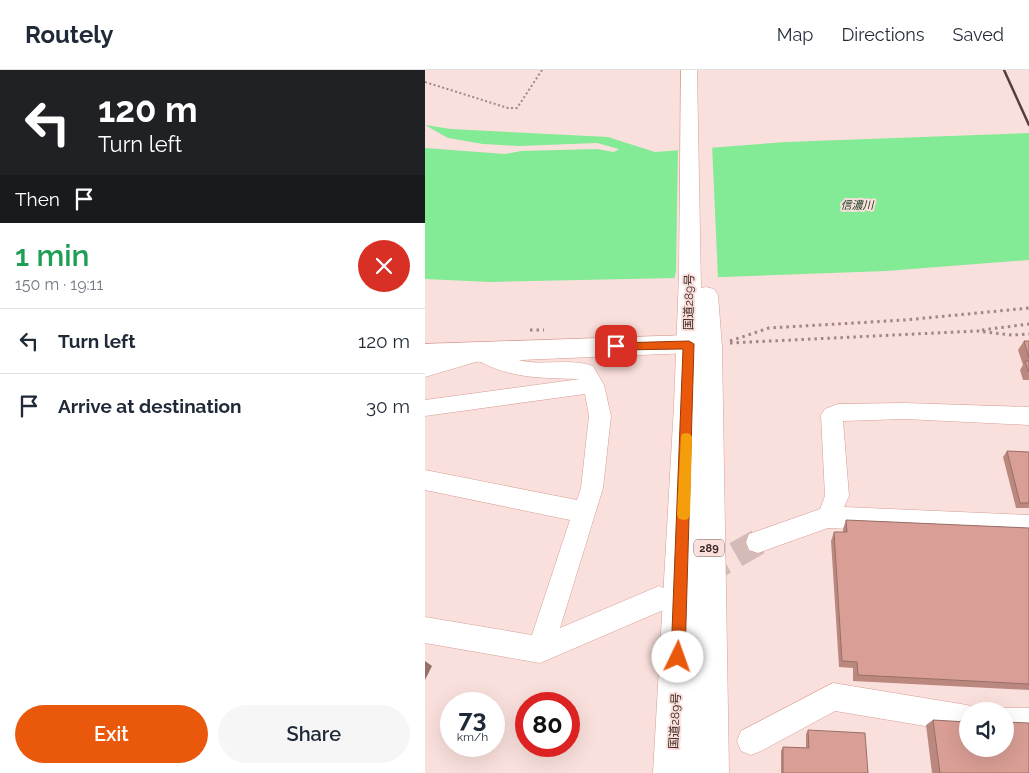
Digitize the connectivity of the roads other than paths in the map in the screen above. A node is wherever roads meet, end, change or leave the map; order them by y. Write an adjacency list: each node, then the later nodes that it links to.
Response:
1 (689, 70): 3 (main road, 国道289号 / 289)
2 (701, 70): 3 (main road, 国道289号 / 289)
3 (695, 331): 5 (main road); 22 (main road, 国道289号 / 289); 23 (main road, 国道289号 / 289)
4 (425, 354): 5 (main road)
5 (481, 354): 6 (street); 7 (street)
6 (425, 369)
7 (594, 385): 8 (street); 11 (street)
8 (425, 408)
9 (1029, 416): 12 (street)
10 (425, 480): 11 (street)
11 (585, 512): 17 (street)
12 (828, 517): 13 (street); 14 (street)
13 (1029, 526)
14 (758, 542)
15 (659, 599): 17 (street)
16 (425, 630): 17 (street)
17 (540, 650)
18 (959, 718): 21 (street)
19 (1014, 722): 20 (street)
20 (1029, 722)
21 (751, 741)
22 (673, 773)
23 (710, 773)

